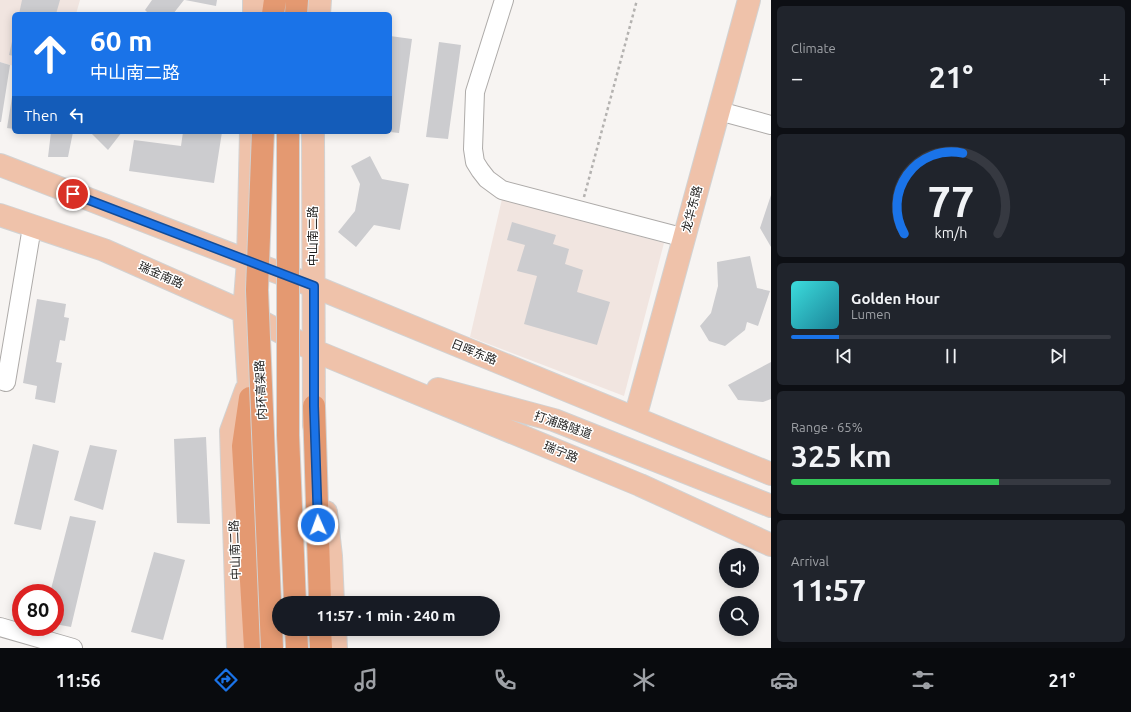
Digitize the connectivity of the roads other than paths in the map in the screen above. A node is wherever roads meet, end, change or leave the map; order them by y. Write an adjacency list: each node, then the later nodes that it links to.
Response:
1 (254, 0): 7 (main road)
2 (275, 0): 8 (highway)
3 (298, 0): 9 (highway)
4 (320, 0): 10 (main road)
5 (504, 0): 20 (street)
6 (749, 0): 11 (main road, 龙华东路)
7 (254, 12)
8 (273, 12)
9 (296, 12)
10 (319, 12)
11 (719, 111): 12 (street); 20 (main road, 龙华东路)
12 (771, 125)
13 (251, 134): 21 (main road, 中山南二路)
14 (263, 134): 45 (highway, 内环高架路, bridge)
15 (288, 134): 34 (highway, bridge)
16 (313, 134): 22 (main road, 中山南二路)
17 (0, 165): 21 (main road)
18 (0, 215): 19 (main road, 瑞金南路)
19 (32, 227): 23 (main road, 瑞金南路); 26 (street)
20 (685, 238): 29 (main road, 龙华东路)
21 (248, 262): 22 (main road); 23 (main road, 中山南二路)
22 (314, 286): 24 (main road, 中山南二路); 29 (main road, 日晖东路)
23 (244, 312): 24 (main road, 瑞金南路); 27 (main road, 中山南二路)
24 (315, 351): 25 (main road); 28 (main road, 中山南二路)
25 (348, 364): 32 (main road, 打浦路隧道); 33 (main road, 瑞宁路)
26 (0, 380)
27 (249, 391): 42 (main road, 中山南二路); 43 (highway); 44 (main road, 中山南二路)
28 (314, 406): 35 (highway)
29 (635, 418): 30 (main road, 日晖东路); 31 (main road)
30 (771, 474)
31 (771, 490)
32 (771, 506)
33 (771, 544)
34 (295, 596)
35 (322, 596)
36 (0, 627): 41 (street)
37 (296, 636): 46 (highway)
38 (316, 636): 47 (main road)
39 (320, 636): 48 (highway)
40 (335, 636): 49 (main road)
41 (73, 648)
42 (238, 648)
43 (255, 648)
44 (268, 648)
45 (272, 648)
46 (297, 648)
47 (316, 648)
48 (321, 648)
49 (336, 648)

